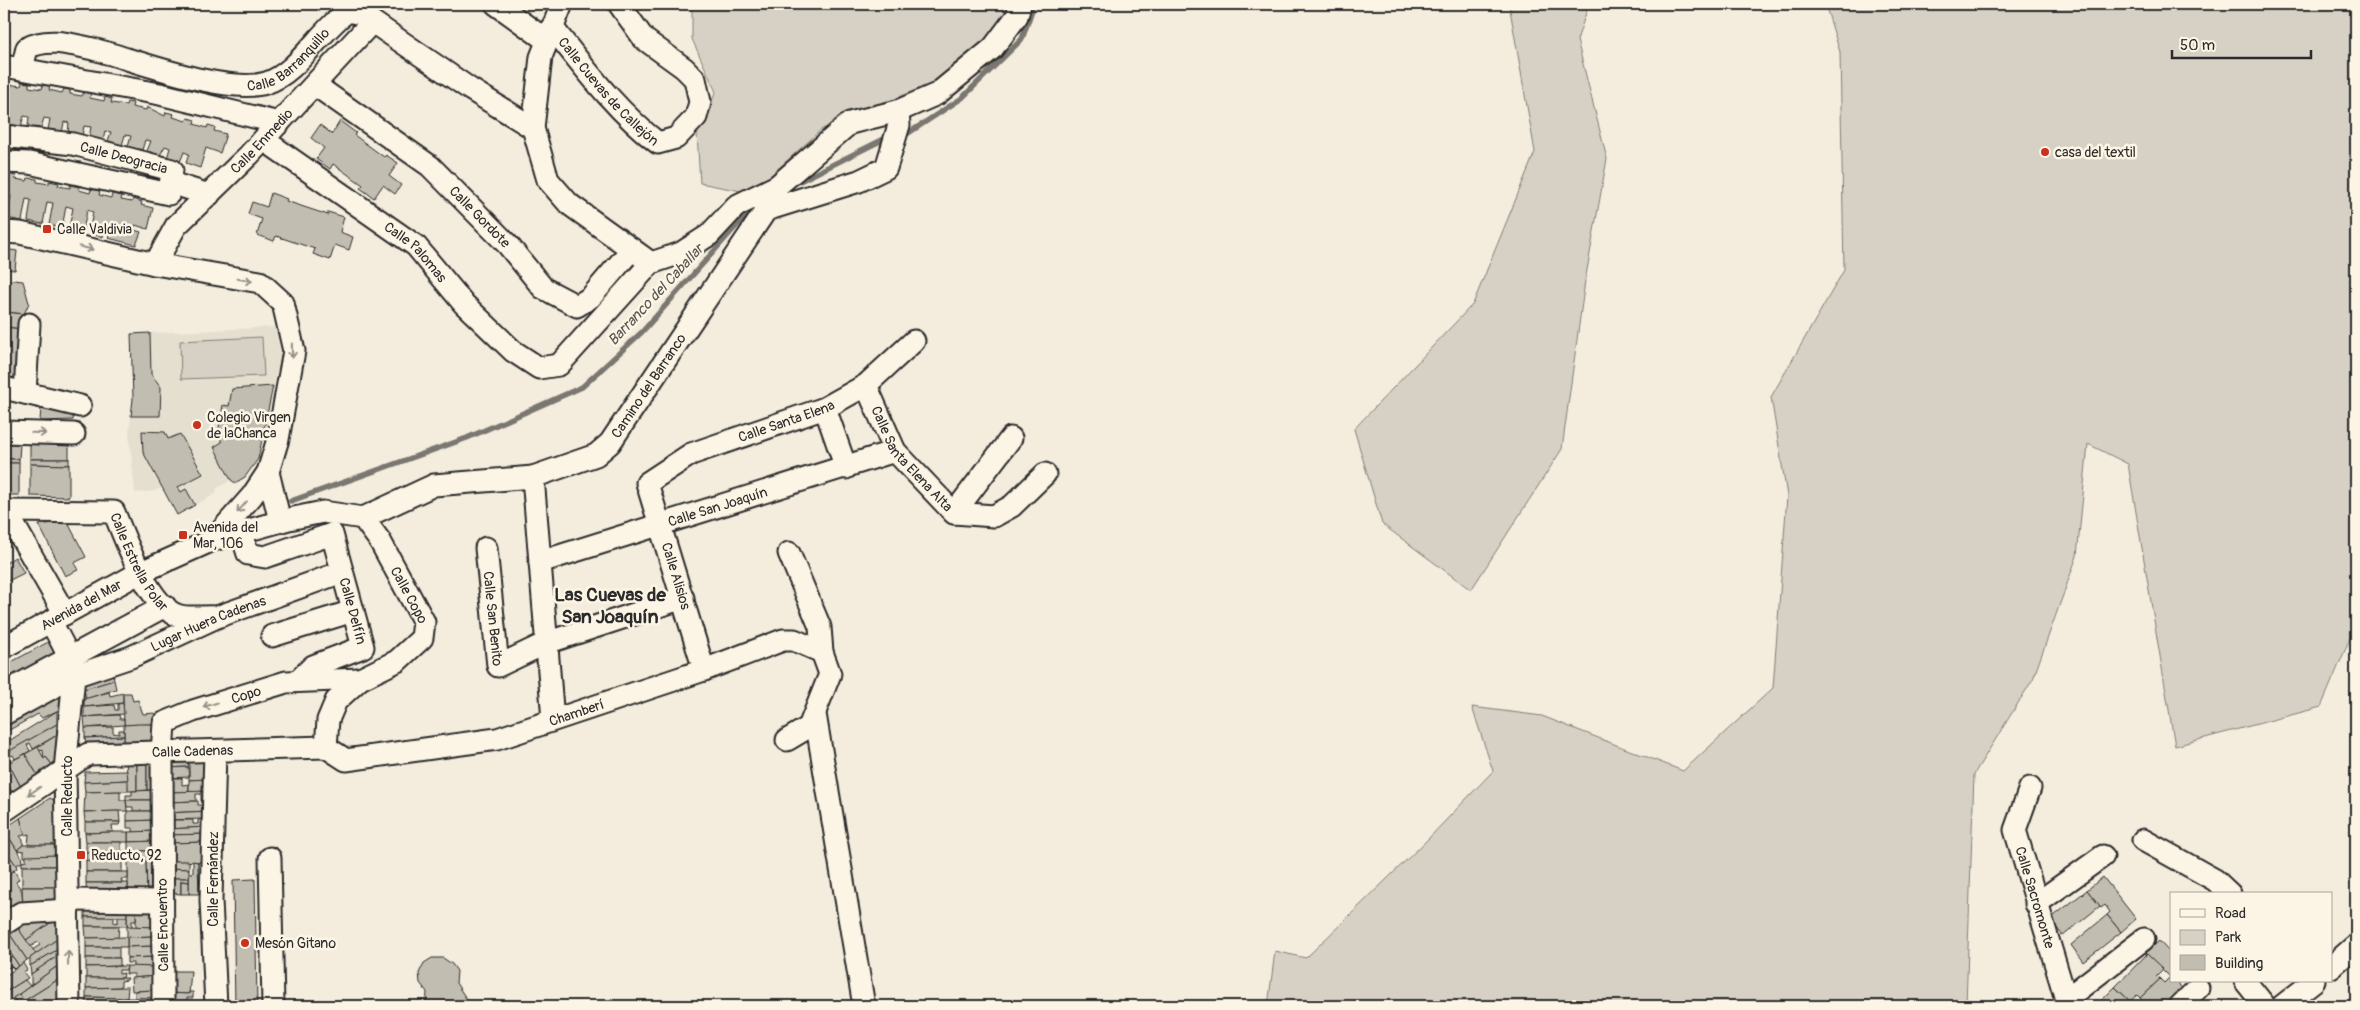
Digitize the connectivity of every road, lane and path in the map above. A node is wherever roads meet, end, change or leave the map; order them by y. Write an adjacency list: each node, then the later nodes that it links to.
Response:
1 (496, 4): 6 (street)
2 (562, 4): 6 (street)
3 (619, 4): 6 (street, Calle Cuevas de Callejón)
4 (1020, 4): 9 (street)
5 (372, 22): 7 (street, Calle Barranquillo); 8 (street, Calle Enmedio); 11 (street, Calle Barranquillo)
6 (549, 33): 11 (street)
7 (13, 67): 10 (street)
8 (315, 85): 10 (street, Calle Enmedio); 18 (street, Calle Gordote)
9 (898, 118): 19 (street); 35 (street, Camino del Barranco)
10 (279, 123): 13 (street, Calle Enmedio)
11 (533, 128): 18 (street)
12 (4, 136): 15 (street, Calle Deogracia)
13 (264, 140): 16 (street, Calle Enmedio); 19 (street, Calle Palomas)
14 (4, 162): 15 (street, Calle Deogracia)
15 (171, 183): 16 (street)
16 (209, 195): 20 (street, Calle Enmedio)
17 (4, 232): 20 (street, one-way to 20)
18 (632, 248): 19 (street)
19 (651, 263)
20 (155, 264): 33 (street, one-way to 33)
21 (29, 324): 25 (street)
22 (914, 341): 23 (street, Calle Santa Elena)
23 (866, 385): 27 (street, Calle Santa Elena); 31 (street, Calle Santa Elena Alta)
24 (4, 388): 25 (street)
25 (25, 393): 26 (street)
26 (80, 406)
27 (825, 408): 32 (street); 36 (street, Calle Santa Elena)
28 (4, 432): 29 (street, one-way to 29)
29 (74, 434)
30 (1011, 438): 38 (street)
31 (895, 451): 32 (street, Calle San Joaquín); 38 (street, Calle Santa Elena Alta)
32 (846, 468): 41 (street, Calle San Joaquín)
33 (268, 472): 40 (street); 43 (street, one-way to 43)
34 (1045, 474): 38 (street, Calle Santa Elena Alta)
35 (532, 476): 39 (street, Camino del Barranco); 46 (street)
36 (647, 483): 41 (street, Calle Alisios)
37 (5, 511): 48 (street, Calle Estrella Polar); 53 (street)
38 (954, 513)
39 (363, 518): 40 (street); 60 (street, Calle Copo)
40 (280, 521): 42 (street, Avenida del Mar)
41 (659, 524): 46 (street, Calle San Joaquín); 49 (street, Calle Alisios)
42 (241, 532): 43 (street, Avenida del Mar); 47 (street, Calle Delfín)
43 (213, 540): 48 (street, Avenida del Mar)
44 (486, 548): 55 (street, Calle San Benito)
45 (789, 553): 57 (street)
46 (540, 562): 55 (street)
47 (342, 572): 51 (street, Calle Delfín); 52 (street, Lugar Huera Cadenas)
48 (140, 573): 50 (street, Calle Estrella Polar); 53 (street, Avenida del Mar)
49 (683, 598): 55 (street); 59 (street, Calle Alisios)
50 (164, 606): 52 (street, Calle Estrella Polar); 58 (street)
51 (353, 611): 54 (street); 61 (street, Calle Delfín)
52 (217, 617): 58 (street, Lugar Huera Cadenas)
53 (58, 618): 56 (street, Avenida del Mar); 58 (street)
54 (272, 636)
55 (546, 643): 65 (street)
56 (4, 647)
57 (822, 652): 59 (street, Chamberí); 64 (street)
58 (72, 667): 62 (street); 63 (street); 70 (street, Calle Reducto)
59 (704, 670): 65 (street, Chamberí)
60 (360, 679): 61 (street, Copo); 67 (street, Calle Copo)
61 (298, 681): 69 (street, Copo, one-way to 69)
62 (4, 693)
63 (4, 714)
64 (815, 714): 66 (street); 92 (street)
65 (553, 720): 67 (street, Chamberí)
66 (787, 740)
67 (326, 747): 68 (street, Calle Cadenas)
68 (214, 751): 69 (street, Calle Cadenas); 90 (street, Calle Fernández)
69 (162, 754): 70 (street, Calle Cadenas); 77 (street, Calle Encuentro)
70 (65, 770): 72 (street, Calle Cadenas, one-way to 72); 79 (street, Calle Reducto)
71 (2030, 788): 78 (street, Calle Sacromonte)
72 (4, 811)
73 (2143, 840): 76 (street)
74 (2103, 856): 78 (street)
75 (270, 858): 91 (street)
76 (2228, 892)
77 (162, 901): 79 (street); 89 (street, Calle Encuentro)
78 (2036, 904): 87 (street, Calle Sacromonte)
79 (68, 905): 80 (street); 88 (street, Calle Reducto, one-way to 79)
80 (4, 924)
81 (2144, 939): 87 (street)
82 (2356, 945): 83 (street)
83 (2332, 965)
84 (2246, 982): 94 (street)
85 (2308, 983): 95 (street)
86 (2198, 988): 93 (street)
87 (2067, 1003)
88 (69, 1006)
89 (163, 1006)
90 (216, 1006)
91 (273, 1006)
92 (864, 1006)
93 (2180, 1006)
94 (2265, 1006)
95 (2282, 1006)

